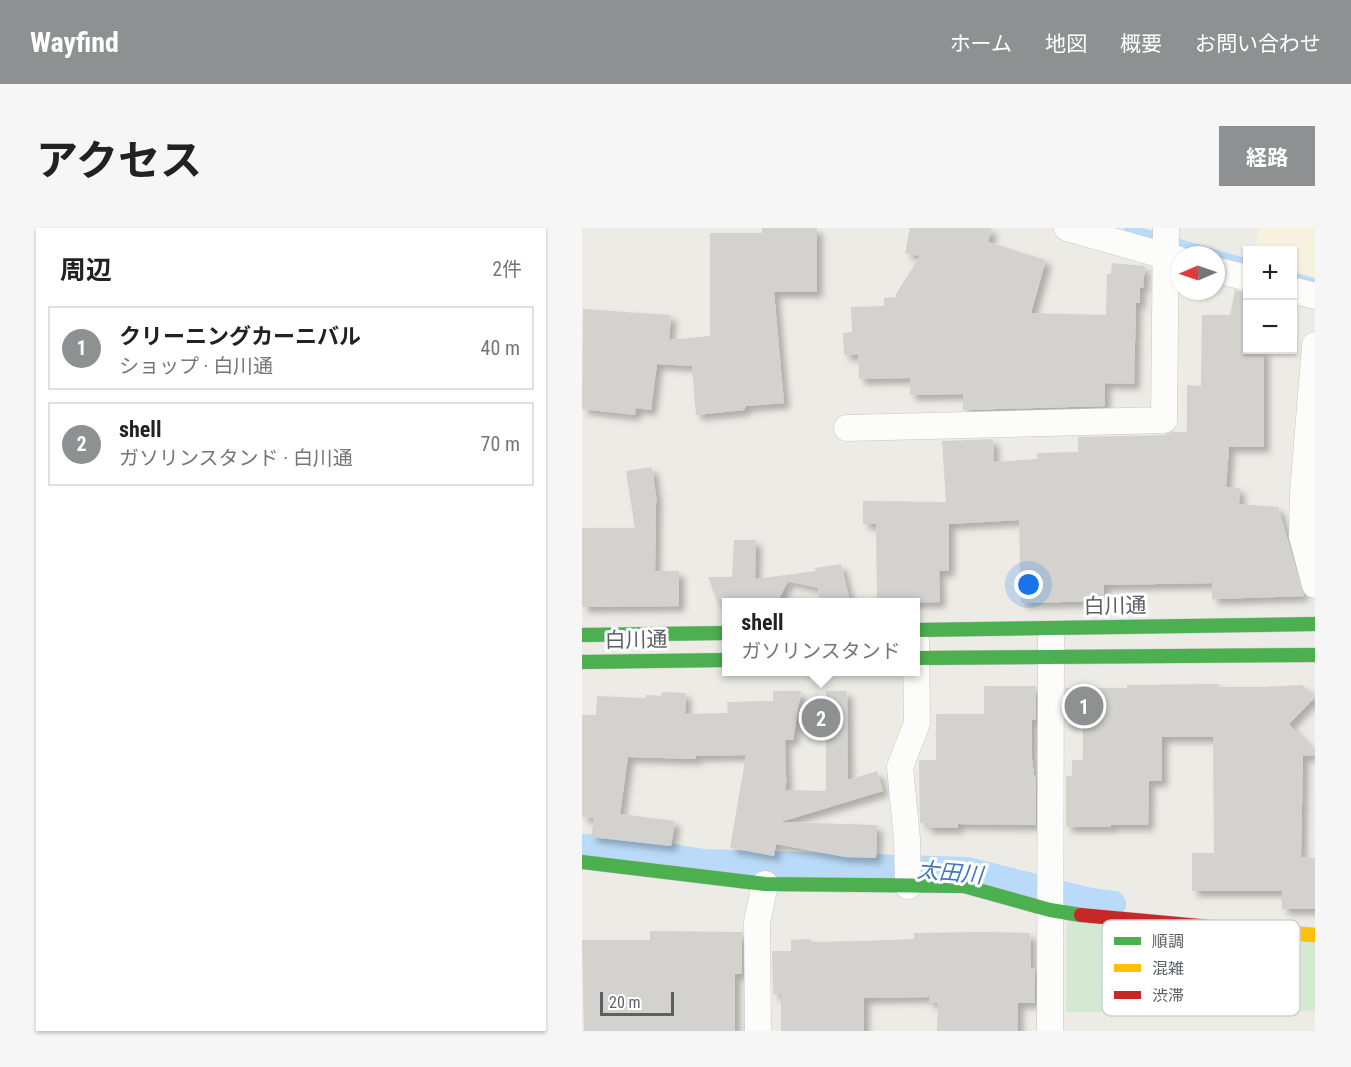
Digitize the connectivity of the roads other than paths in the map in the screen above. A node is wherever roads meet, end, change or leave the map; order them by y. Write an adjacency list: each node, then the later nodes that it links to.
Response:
1 (1067, 228): 4 (street)
2 (1166, 228): 3 (street)
3 (1171, 249)
4 (1171, 257)
5 (1225, 272): 6 (street)
6 (1243, 277)
7 (1297, 291): 9 (street)
8 (1171, 294): 11 (street)
9 (1315, 296)
10 (1315, 345): 12 (street)
11 (846, 428)
12 (1315, 585)
13 (1315, 624): 14 (street, 白川通)
14 (1051, 628): 15 (street, 白川通); 19 (street)
15 (920, 630)
16 (722, 633): 17 (street, 白川通)
17 (582, 635)
18 (1315, 655): 19 (street)
19 (1051, 656): 20 (street); 27 (street)
20 (920, 657)
21 (722, 660): 22 (street, 白川通)
22 (582, 662)
23 (916, 676): 26 (street)
24 (582, 862): 25 (street)
25 (765, 884): 26 (street); 31 (street)
26 (908, 886): 27 (street)
27 (1050, 910): 28 (street); 32 (street)
28 (1131, 920)
29 (1300, 934): 30 (street)
30 (1315, 935)
31 (758, 1031)
32 (1050, 1031)

